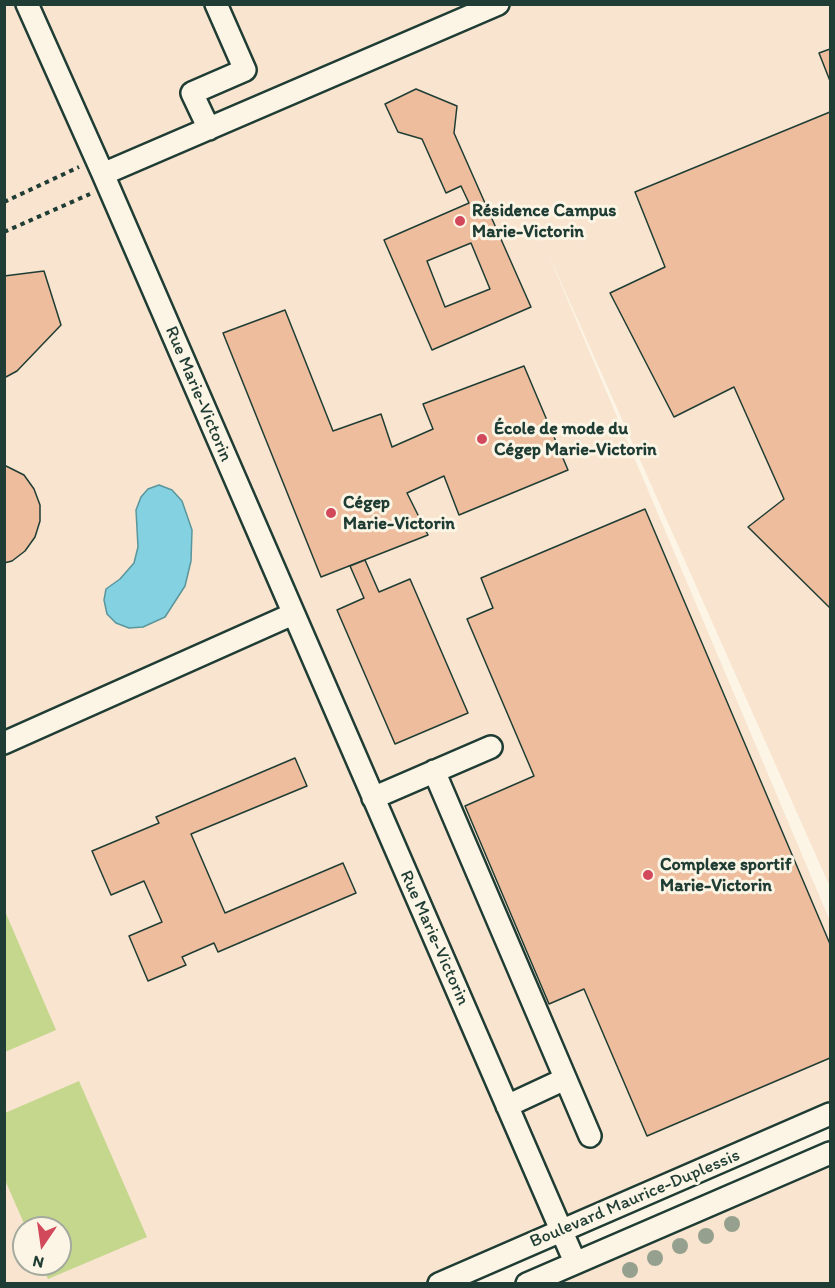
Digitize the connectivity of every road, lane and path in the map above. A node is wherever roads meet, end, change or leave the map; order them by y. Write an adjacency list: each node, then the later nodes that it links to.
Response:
1 (27, 4): 6 (street, Rue Marie-Victorin)
2 (216, 4): 4 (street)
3 (498, 4): 4 (street)
4 (209, 129): 6 (street)
5 (79, 167): 8 (path)
6 (103, 174): 10 (street, Rue Marie-Victorin)
7 (90, 194): 9 (path)
8 (4, 201)
9 (4, 232)
10 (293, 614): 11 (street); 14 (street, Rue Marie-Victorin)
11 (4, 743)
12 (491, 747): 13 (street)
13 (434, 771): 14 (street); 15 (street)
14 (373, 798): 16 (street, Rue Marie-Victorin)
15 (565, 1078): 16 (street); 18 (street)
16 (507, 1106): 20 (street, Rue Marie-Victorin)
17 (831, 1114): 20 (street, Boulevard Maurice-Duplessis)
18 (590, 1136)
19 (831, 1152): 21 (street, Boulevard Maurice-Duplessis)
20 (561, 1231): 21 (street, Rue Marie-Victorin); 22 (street, Boulevard Maurice-Duplessis)
21 (575, 1262): 23 (street, Boulevard Maurice-Duplessis)
22 (439, 1284)
23 (527, 1284)

